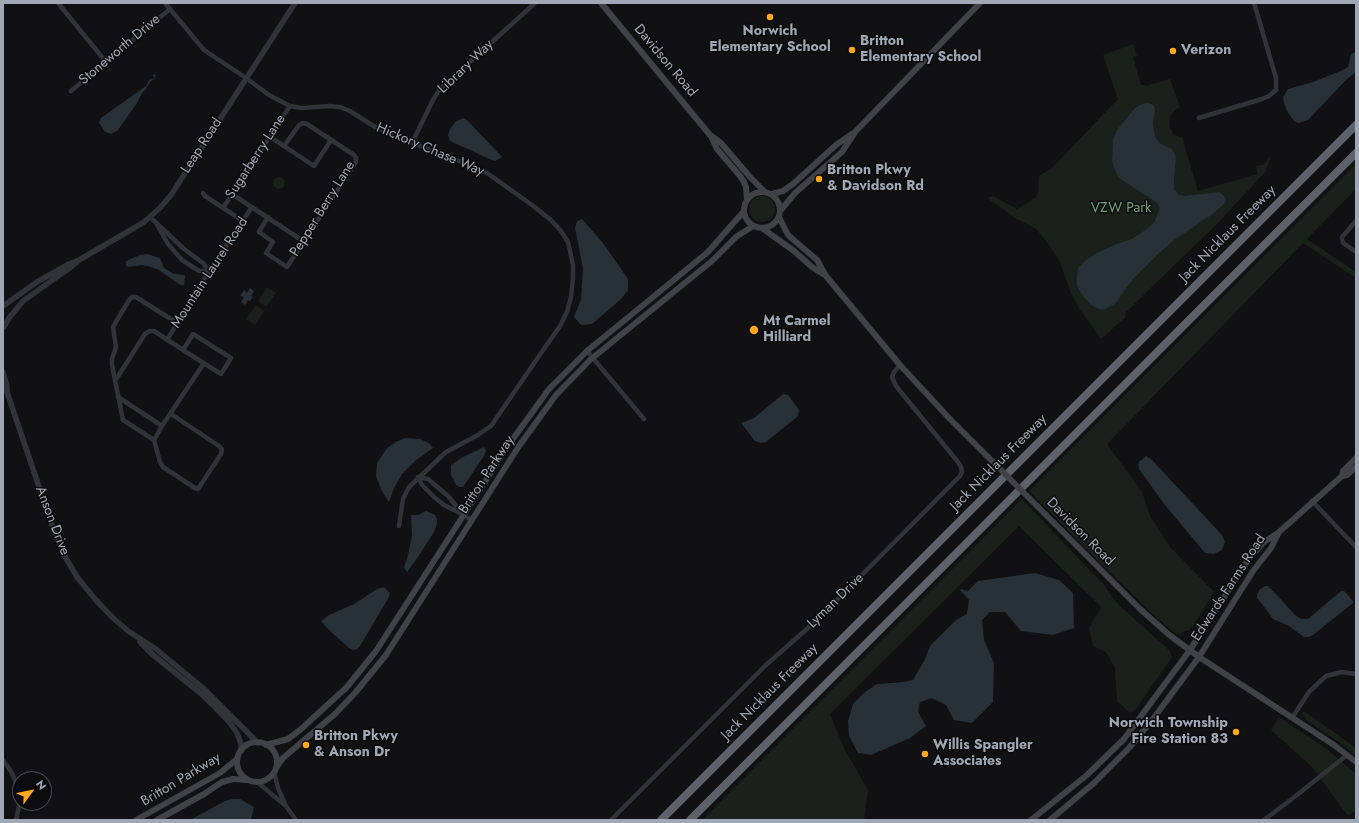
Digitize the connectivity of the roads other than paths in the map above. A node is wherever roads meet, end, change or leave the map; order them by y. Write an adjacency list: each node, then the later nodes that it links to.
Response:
1 (58, 3): 9 (street)
2 (165, 3): 8 (street, Hickory Chase Way)
3 (295, 3): 10 (street, Leap Road)
4 (535, 3): 19 (street, Library Way)
5 (601, 3): 16 (main road, Davidson Road)
6 (980, 3): 15 (main road)
7 (1254, 3): 13 (street)
8 (170, 9): 9 (street, Stoneworth Drive); 10 (street, Hickory Chase Way)
9 (106, 62): 11 (street, Stoneworth Drive)
10 (246, 78): 12 (street, Hickory Chase Way); 31 (street, Leap Road)
11 (71, 90)
12 (290, 106): 17 (street, Sugarberry Lane); 19 (street, Hickory Chase Way)
13 (1200, 118)
14 (1356, 124): 94 (highway, Jack Nicklaus Freeway)
15 (855, 132): 25 (main road); 29 (main road)
16 (710, 134): 22 (main road, Davidson Road); 26 (main road, Davidson Road)
17 (270, 137): 20 (street); 24 (street, Sugarberry Lane)
18 (331, 140): 20 (street, Pepper Berry Lane); 20 (street); 39 (street, Pepper Berry Lane)
19 (412, 143): 66 (street, Hickory Chase Way)
20 (284, 146)
21 (1356, 153): 95 (highway)
22 (765, 192): 25 (main road); 26 (main road)
23 (203, 193): 28 (street)
24 (232, 194): 27 (street); 28 (street, Sugarberry Lane)
25 (772, 194): 29 (main road)
26 (747, 200): 30 (main road)
27 (252, 207): 32 (street); 35 (street, Mountain Laurel Road)
28 (223, 208): 35 (street)
29 (781, 210): 33 (main road)
30 (744, 211): 37 (main road); 50 (main road, Britton Parkway)
31 (150, 217): 36 (street); 41 (street, Leap Road)
32 (268, 217): 39 (street); 39 (street, Pepper Berry Lane)
33 (779, 217): 38 (main road); 43 (main road, Davidson Road)
34 (1356, 221): 40 (street)
35 (243, 222): 42 (street, Mountain Laurel Road)
36 (156, 223): 42 (street); 42 (street)
37 (753, 226): 38 (main road); 51 (main road, Britton Parkway)
38 (762, 228): 43 (main road, Davidson Road)
39 (303, 241)
40 (1356, 252)
41 (79, 260): 44 (street, Leap Road); 47 (street, Leap Road)
42 (209, 271): 46 (street, Mountain Laurel Road)
43 (826, 276): 53 (main road, Davidson Road)
44 (3, 306)
45 (3, 319): 47 (street)
46 (178, 323): 48 (street, Mountain Laurel Road); 55 (street)
47 (4, 330)
48 (167, 340): 49 (street); 55 (street)
49 (183, 350): 52 (street); 52 (street)
50 (587, 351): 51 (street); 68 (main road, Britton Parkway)
51 (593, 358): 60 (street); 69 (main road, Britton Parkway)
52 (204, 363): 59 (street)
53 (900, 365): 74 (main road, Davidson Road, bridge); 93 (street, Lyman Drive)
54 (3, 372): 57 (street, Anson Drive)
55 (115, 381): 58 (street)
56 (3, 386): 57 (street, Anson Drive)
57 (7, 392): 73 (street, Anson Drive)
58 (118, 397): 61 (street); 62 (street)
59 (171, 414): 61 (street); 62 (street)
60 (644, 419)
61 (162, 426): 62 (street)
62 (154, 440)
63 (1356, 458): 65 (main road, Edwards Farms Road)
64 (1356, 467): 65 (main road, Edwards Farms Road)
65 (1342, 476): 67 (main road, Edwards Farms Road)
66 (418, 477): 68 (street); 68 (street); 70 (street, Hickory Chase Way)
67 (1312, 501): 71 (main road, Edwards Farms Road); 72 (street)
68 (464, 515): 69 (street); 79 (main road, Britton Parkway)
69 (471, 520): 85 (main road, Britton Parkway)
70 (399, 526)
71 (1278, 533): 74 (main road, Edwards Farms Road); 75 (main road, Edwards Farms Road)
72 (1356, 547)
73 (128, 631): 78 (street, Anson Drive); 80 (street, Anson Drive)
74 (1190, 650): 75 (main road, Davidson Road); 96 (main road, Edwards Farms Road)
75 (1199, 657): 77 (main road, Davidson Road); 97 (main road, Edwards Farms Road)
76 (1356, 674): 77 (street)
77 (1292, 718): 81 (main road, Davidson Road)
78 (258, 743): 79 (main road); 80 (main road)
79 (266, 745): 85 (main road)
80 (241, 751): 82 (main road)
81 (1347, 755): 84 (main road, Davidson Road); 98 (street)
82 (237, 759): 86 (main road); 90 (main road, Britton Parkway)
83 (3, 760): 89 (street)
84 (1356, 762)
85 (275, 770): 87 (main road); 88 (street)
86 (248, 780): 87 (main road); 91 (main road, Britton Parkway)
87 (257, 782): 88 (street)
88 (286, 806): 92 (street)
89 (16, 820)
90 (136, 820)
91 (157, 820)
92 (296, 820)
93 (611, 820)
94 (661, 820)
95 (690, 820)
96 (1031, 820)
97 (1050, 820)
98 (1264, 820)

